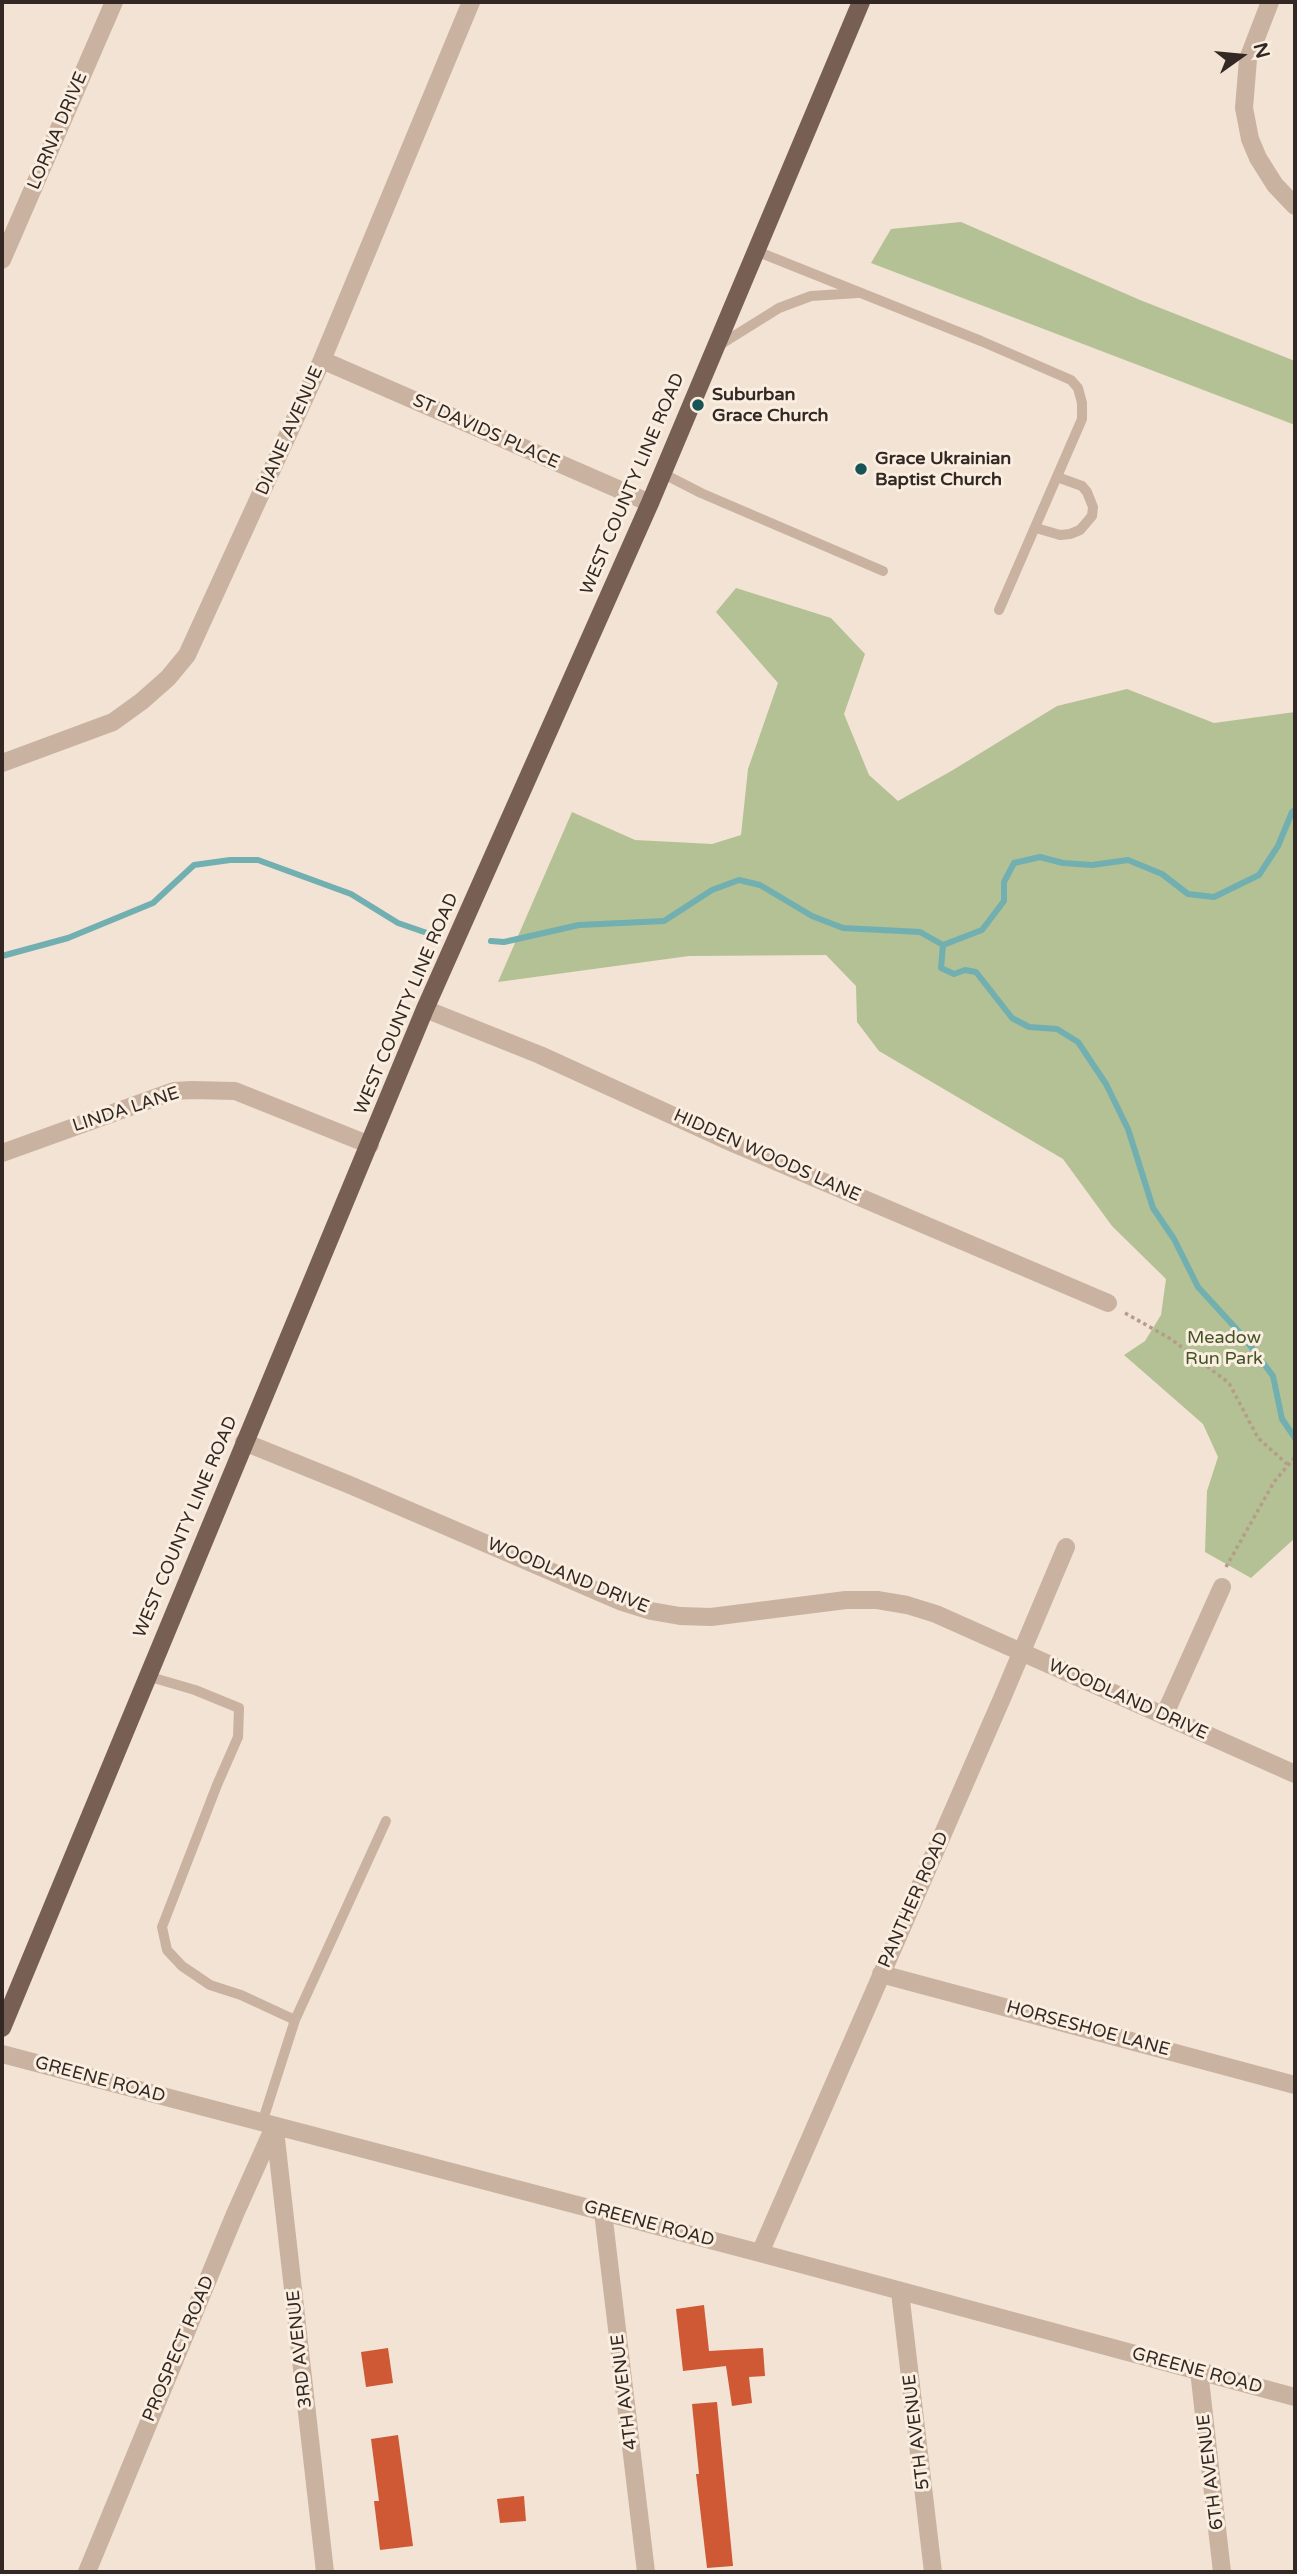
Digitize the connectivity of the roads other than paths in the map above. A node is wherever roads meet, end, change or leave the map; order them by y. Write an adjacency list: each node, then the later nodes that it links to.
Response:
1 (114, 2): 7 (street, LORNA DRIVE)
2 (471, 2): 10 (street, DIANE AVENUE)
3 (861, 2): 6 (main road, WEST COUNTY LINE ROAD)
4 (1270, 2): 5 (street)
5 (1295, 206)
6 (756, 251): 8 (lane); 9 (main road, WEST COUNTY LINE ROAD)
7 (2, 260)
8 (862, 293): 9 (lane); 12 (lane)
9 (715, 348): 11 (main road, WEST COUNTY LINE ROAD)
10 (322, 360): 13 (street, ST DAVIDS PLACE); 17 (street, DIANE AVENUE)
11 (662, 473): 13 (main road, WEST COUNTY LINE ROAD); 15 (lane)
12 (1057, 477): 14 (lane); 14 (lane)
13 (650, 503): 18 (main road, WEST COUNTY LINE ROAD)
14 (1036, 528): 16 (lane)
15 (883, 571)
16 (999, 610)
17 (2, 763)
18 (425, 1009): 19 (main road, WEST COUNTY LINE ROAD); 21 (street, HIDDEN WOODS LANE)
19 (370, 1145): 20 (street, LINDA LANE); 22 (main road, WEST COUNTY LINE ROAD)
20 (2, 1153)
21 (1108, 1303)
22 (244, 1442): 25 (street, WOODLAND DRIVE); 26 (main road, WEST COUNTY LINE ROAD)
23 (1066, 1547): 25 (street, PANTHER ROAD)
24 (1222, 1587): 27 (street)
25 (1022, 1652): 27 (street, WOODLAND DRIVE); 30 (street, PANTHER ROAD)
26 (147, 1676): 31 (lane); 32 (main road, WEST COUNTY LINE ROAD)
27 (1164, 1716): 28 (street, WOODLAND DRIVE)
28 (1295, 1774)
29 (386, 1821): 31 (lane)
30 (881, 1974): 34 (street, HORSESHOE LANE); 37 (street, PANTHER ROAD)
31 (295, 2020): 35 (lane)
32 (2, 2028)
33 (2, 2054): 35 (street, GREENE ROAD)
34 (1295, 2085)
35 (268, 2125): 36 (street, GREENE ROAD); 41 (street, PROSPECT ROAD); 42 (street, 3RD AVENUE)
36 (603, 2212): 37 (street, GREENE ROAD); 43 (street, 4TH AVENUE)
37 (760, 2253): 38 (street, GREENE ROAD)
38 (900, 2292): 39 (street, GREENE ROAD); 44 (street, 5TH AVENUE)
39 (1199, 2371): 40 (street, GREENE ROAD); 45 (street, 6TH AVENUE)
40 (1295, 2397)
41 (87, 2572)
42 (325, 2572)
43 (646, 2572)
44 (933, 2572)
45 (1223, 2572)

